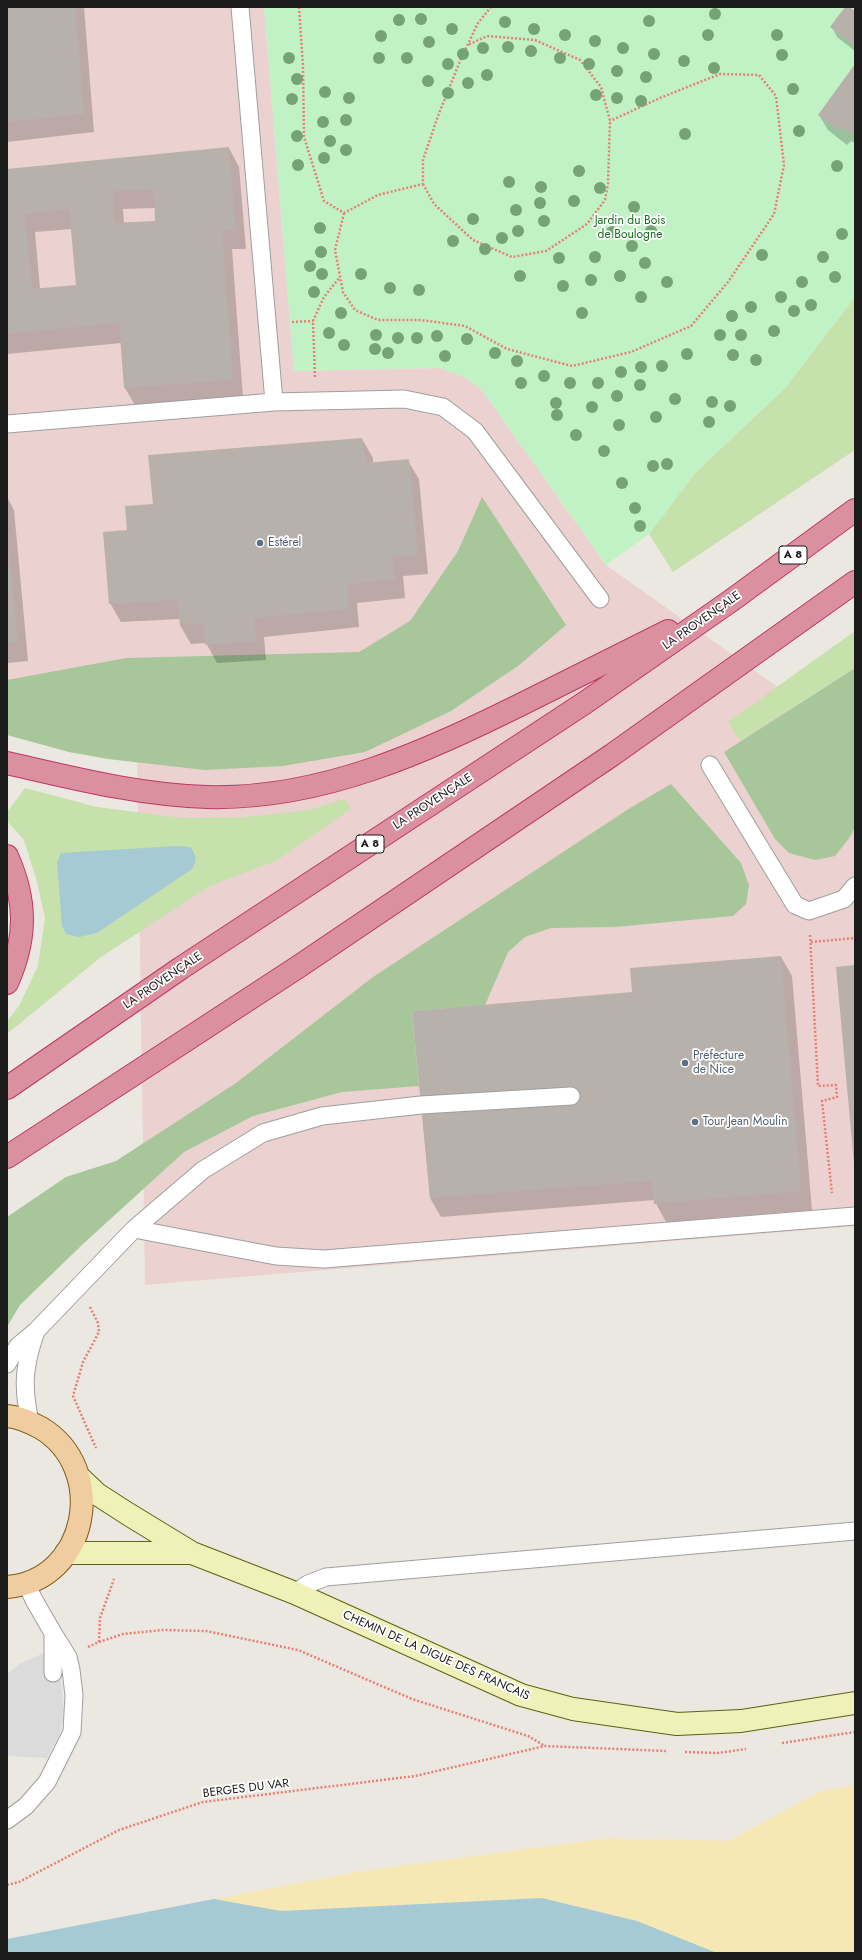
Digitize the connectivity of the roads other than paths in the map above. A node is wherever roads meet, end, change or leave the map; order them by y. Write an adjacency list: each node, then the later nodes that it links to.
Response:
1 (240, 7): 2 (lane)
2 (274, 402): 3 (lane); 6 (lane)
3 (7, 424)
4 (855, 510): 7 (highway, LA PROVENÇALE / A 8)
5 (855, 582): 15 (highway)
6 (600, 599)
7 (732, 600): 8 (highway); 13 (highway, LA PROVENÇALE / A 8)
8 (7, 763)
9 (710, 765): 11 (lane)
10 (7, 856): 12 (highway)
11 (855, 886)
12 (7, 983)
13 (7, 1088)
14 (572, 1096): 17 (lane)
15 (7, 1157)
16 (855, 1216): 17 (lane)
17 (134, 1229): 18 (lane)
18 (36, 1331): 19 (lane); 21 (lane)
19 (7, 1364)
20 (7, 1416): 21 (main road)
21 (30, 1422): 22 (main road)
22 (80, 1478): 24 (main road); 25 (main road)
23 (855, 1531): 27 (lane)
24 (66, 1552): 25 (main road); 26 (main road)
25 (192, 1553): 27 (main road, CHEMIN DE LA DIGUE DES FRANCAIS)
26 (17, 1585): 28 (lane)
27 (295, 1593): 30 (main road, CHEMIN DE LA DIGUE DES FRANCAIS)
28 (53, 1633): 29 (lane); 31 (lane)
29 (53, 1673)
30 (855, 1703)
31 (7, 1820)

